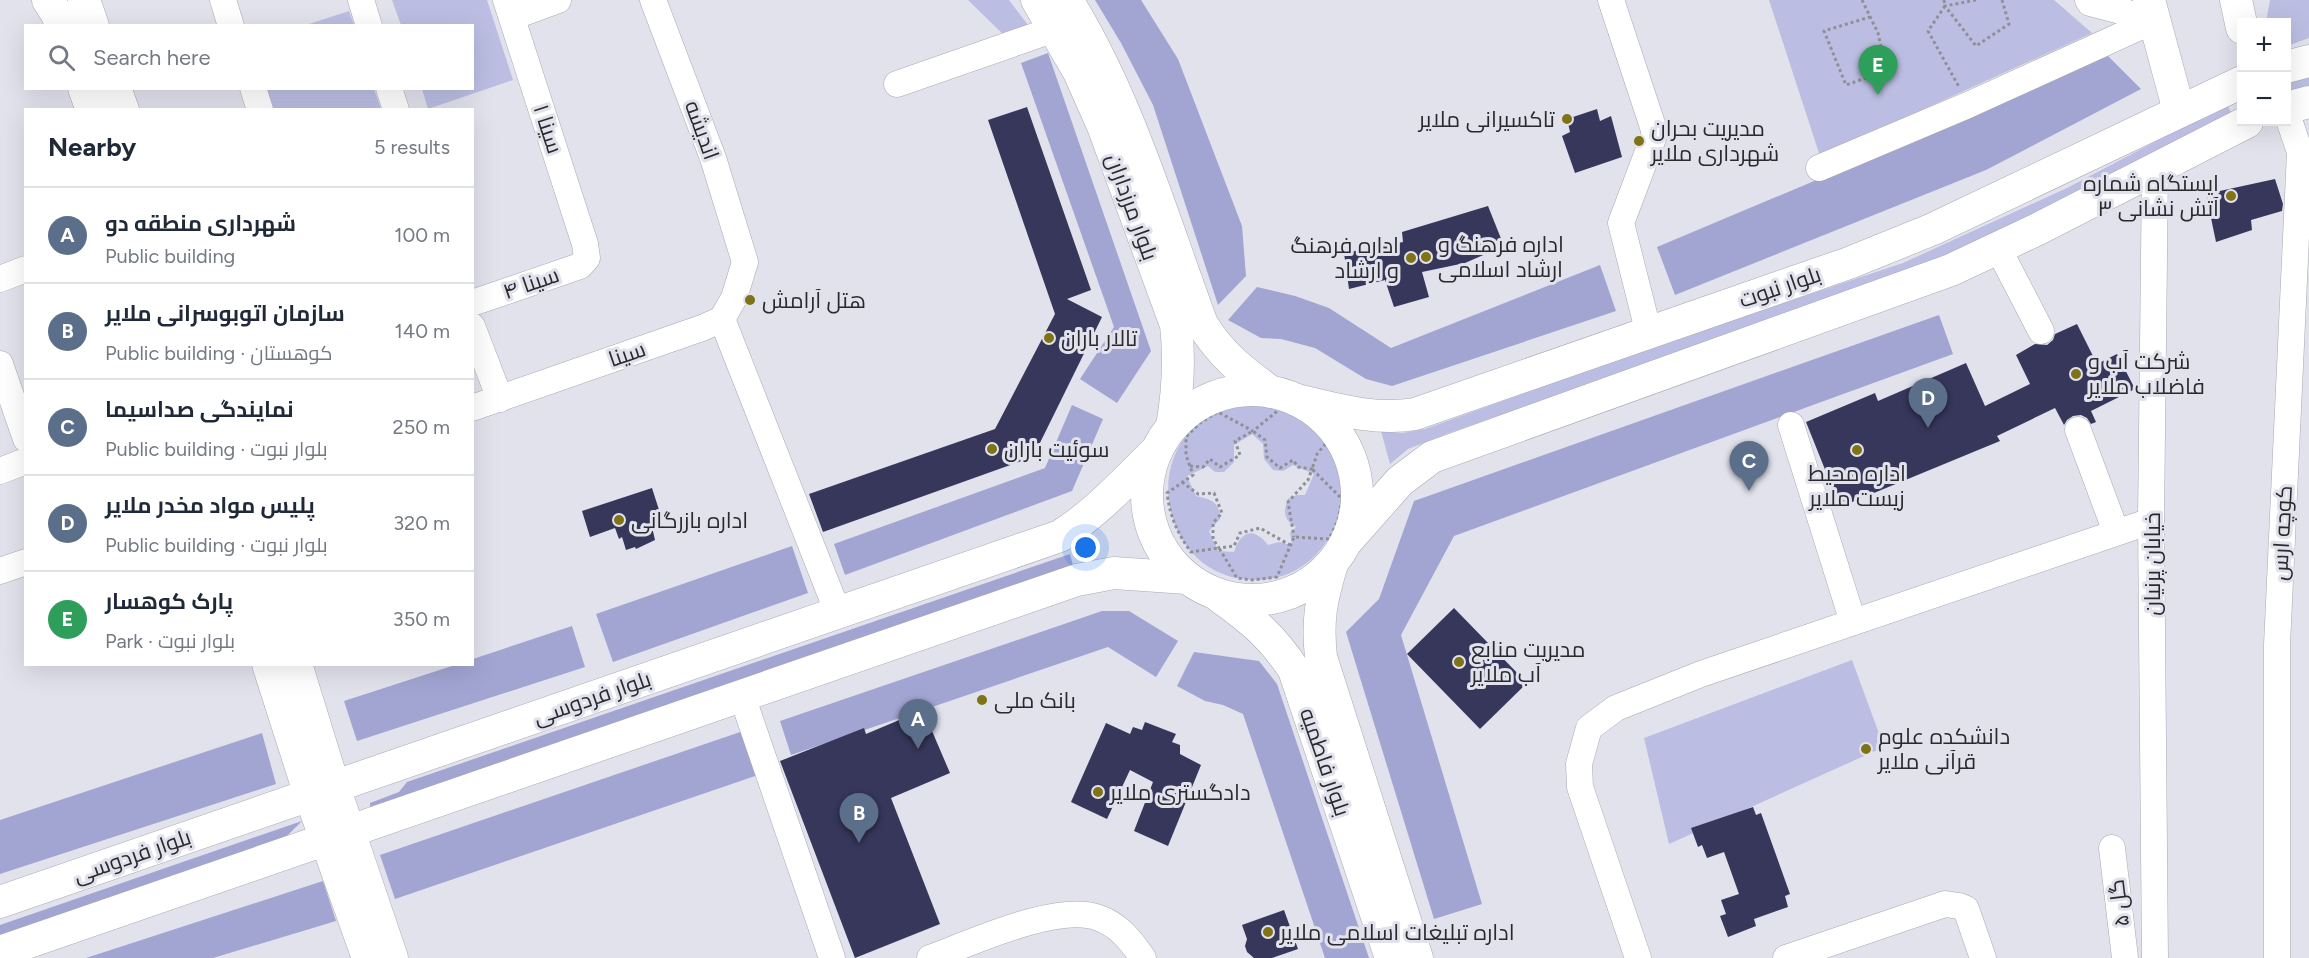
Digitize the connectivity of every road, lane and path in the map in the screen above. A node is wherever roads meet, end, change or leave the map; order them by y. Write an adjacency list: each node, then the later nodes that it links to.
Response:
1 (48, 0): 21 (main road)
2 (84, 0): 22 (main road)
3 (223, 0): 23 (street)
4 (361, 0): 24 (street)
5 (558, 0): 17 (street)
6 (654, 0): 49 (street, اندیشه)
7 (1037, 0): 25 (main road, بلوار مرزداران)
8 (1067, 0): 54 (main road, بلوار مرزداران)
9 (1611, 0): 52 (street)
10 (1862, 0): 19 (path)
11 (1944, 0): 16 (path)
12 (1976, 0): 16 (path)
13 (2002, 0): 16 (path)
14 (2088, 0): 18 (street)
15 (2236, 0): 20 (main road)
16 (1945, 6): 34 (path)
17 (509, 8): 45 (street, سینا ۱)
18 (2152, 10): 34 (street); 39 (main road)
19 (1870, 17): 19 (path)
20 (2239, 18)
21 (61, 24)
22 (92, 24)
23 (230, 24)
24 (368, 24)
25 (1055, 29): 28 (street); 61 (main road, بلوار مرزداران)
26 (2309, 61): 27 (main road)
27 (2291, 66)
28 (897, 84)
29 (2236, 84): 39 (main road, بلوار نبوت)
30 (85, 90): 35 (main road)
31 (116, 90): 36 (main road)
32 (390, 90): 37 (street)
33 (2309, 102): 38 (main road)
34 (1968, 105): 42 (street)
35 (91, 108)
36 (122, 108)
37 (395, 108)
38 (2291, 108)
39 (2179, 111): 52 (main road, بلوار نبوت)
40 (2237, 124): 43 (main road, بلوار نبوت)
41 (2291, 125): 100 (street, کوچه ارس)
42 (1819, 168)
43 (2155, 169): 44 (main road, بلوار نبوت); 67 (street, خیابان پرنیان)
44 (1998, 248): 51 (street); 72 (main road, بلوار نبوت)
45 (587, 258): 48 (street, سینا ۴)
46 (24, 269): 47 (street)
47 (0, 279)
48 (474, 302)
49 (722, 319): 55 (street, سینا); 77 (street)
50 (474, 331): 55 (street)
51 (2041, 331)
52 (1649, 334): 54 (main road, بلوار نبوت)
53 (0, 364): 60 (street)
54 (1284, 396): 61 (main road, بلوار نبوت); 72 (main road, بلوار مرزداران)
55 (500, 399): 56 (street, سینا)
56 (474, 407)
57 (1791, 425): 78 (street)
58 (2078, 430): 68 (street)
59 (1253, 431): 63 (path); 63 (path); 64 (path); 64 (path)
60 (24, 433)
61 (1165, 438): 75 (main road, بلوار مرزداران); 77 (main road, بلوار فردوسی)
62 (24, 462): 65 (street)
63 (1190, 466): 66 (path)
64 (1312, 469): 69 (path); 69 (path)
65 (0, 471)
66 (1182, 482): 71 (path); 71 (path)
67 (2151, 521): 68 (street); 99 (street, خیابان پرنیان)
68 (2116, 532): 78 (street)
69 (1294, 537): 70 (path)
70 (1290, 545): 71 (path); 71 (path)
71 (1219, 548)
72 (1339, 553): 76 (main road, بلوار نبوت); 94 (main road, بلوار فاطمیه)
73 (24, 563): 74 (street)
74 (0, 571)
75 (1187, 578): 76 (main road); 81 (main road)
76 (1217, 595): 93 (main road, بلوار فاطمیه)
77 (838, 613): 82 (main road, بلوار فردوسی)
78 (1853, 622): 95 (street)
79 (269, 666): 82 (main road)
80 (296, 666): 82 (main road)
81 (742, 696): 83 (main road); 90 (street)
82 (322, 791): 83 (main road); 85 (main road, بلوار فردوسی)
83 (338, 836): 87 (main road); 88 (main road); 89 (main road)
84 (2112, 848): 98 (street, گل ۵)
85 (0, 902)
86 (1836, 950): 96 (street); 97 (street)
87 (0, 952)
88 (368, 958)
89 (392, 958)
90 (832, 958)
91 (930, 958): 92 (street)
92 (1143, 958)
93 (1391, 958)
94 (1417, 958)
95 (1638, 958)
96 (1786, 958)
97 (1983, 958)
98 (2125, 958)
99 (2155, 958)
100 (2277, 958)

